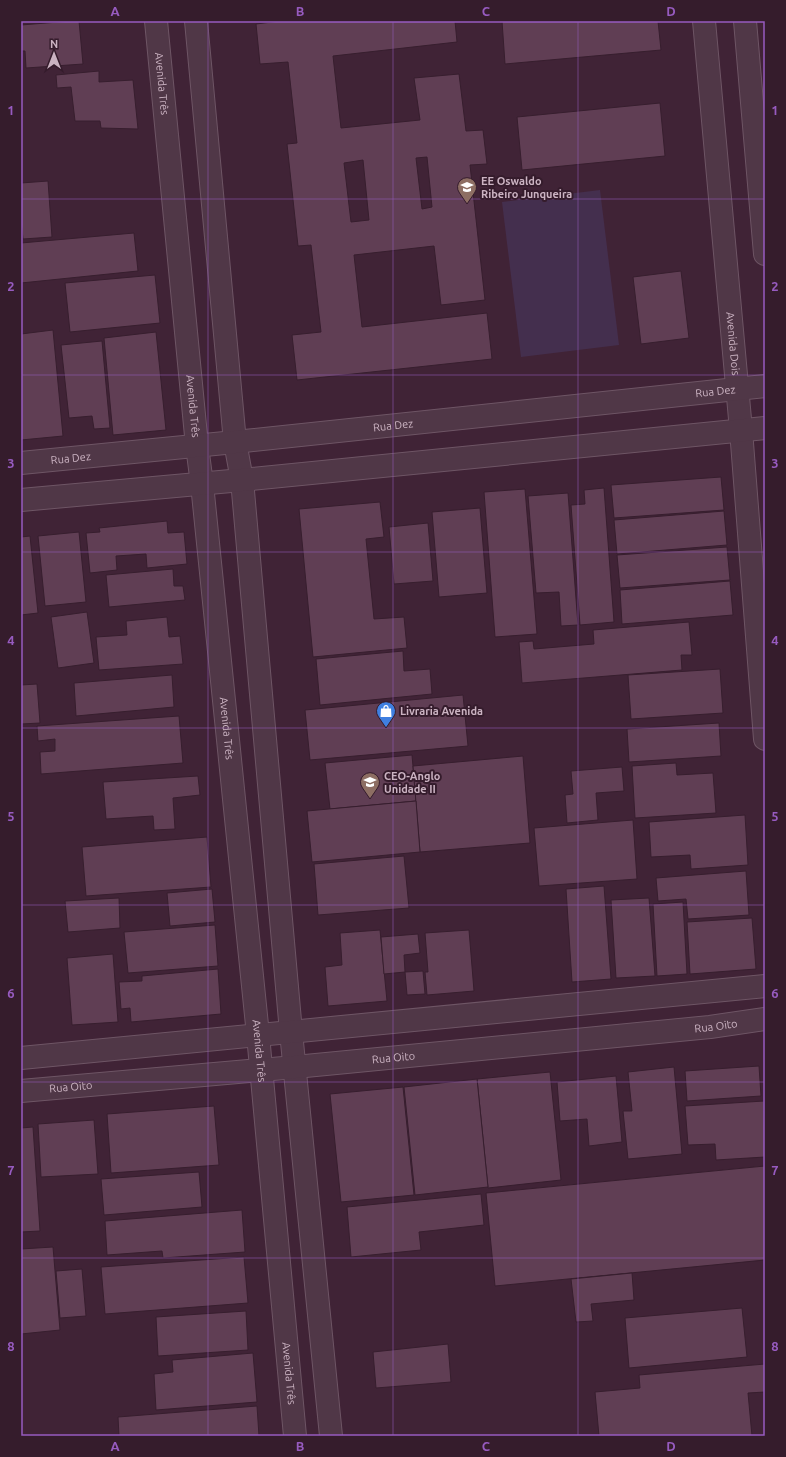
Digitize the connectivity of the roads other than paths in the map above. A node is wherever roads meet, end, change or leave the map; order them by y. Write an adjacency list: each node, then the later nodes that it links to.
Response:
1 (156, 21): 11 (street, Avenida Três)
2 (196, 21): 10 (street)
3 (704, 21): 7 (street, Avenida Dois)
4 (745, 21): 5 (street)
5 (765, 254)
6 (765, 386): 7 (street, Rua Dez)
7 (736, 389): 9 (street, Avenida Dois); 10 (street, Rua Dez)
8 (765, 428): 9 (street)
9 (740, 430): 13 (street); 16 (street, Avenida Dois)
10 (235, 442): 11 (street, Rua Dez); 13 (street)
11 (197, 446): 12 (street, Rua Dez); 14 (street, Avenida Três)
12 (21, 463)
13 (242, 480): 14 (street); 19 (street)
14 (202, 484): 15 (street); 20 (street, Avenida Três)
15 (21, 500)
16 (765, 739)
17 (765, 986): 19 (street)
18 (765, 1019): 22 (street, Rua Oito)
19 (291, 1032): 20 (street); 22 (street)
20 (258, 1036): 21 (street); 23 (street, Avenida Três)
21 (21, 1058)
22 (295, 1068): 23 (street, Rua Oito); 26 (street)
23 (261, 1070): 24 (street, Rua Oito); 25 (street, Avenida Três)
24 (21, 1091)
25 (295, 1436)
26 (331, 1436)

